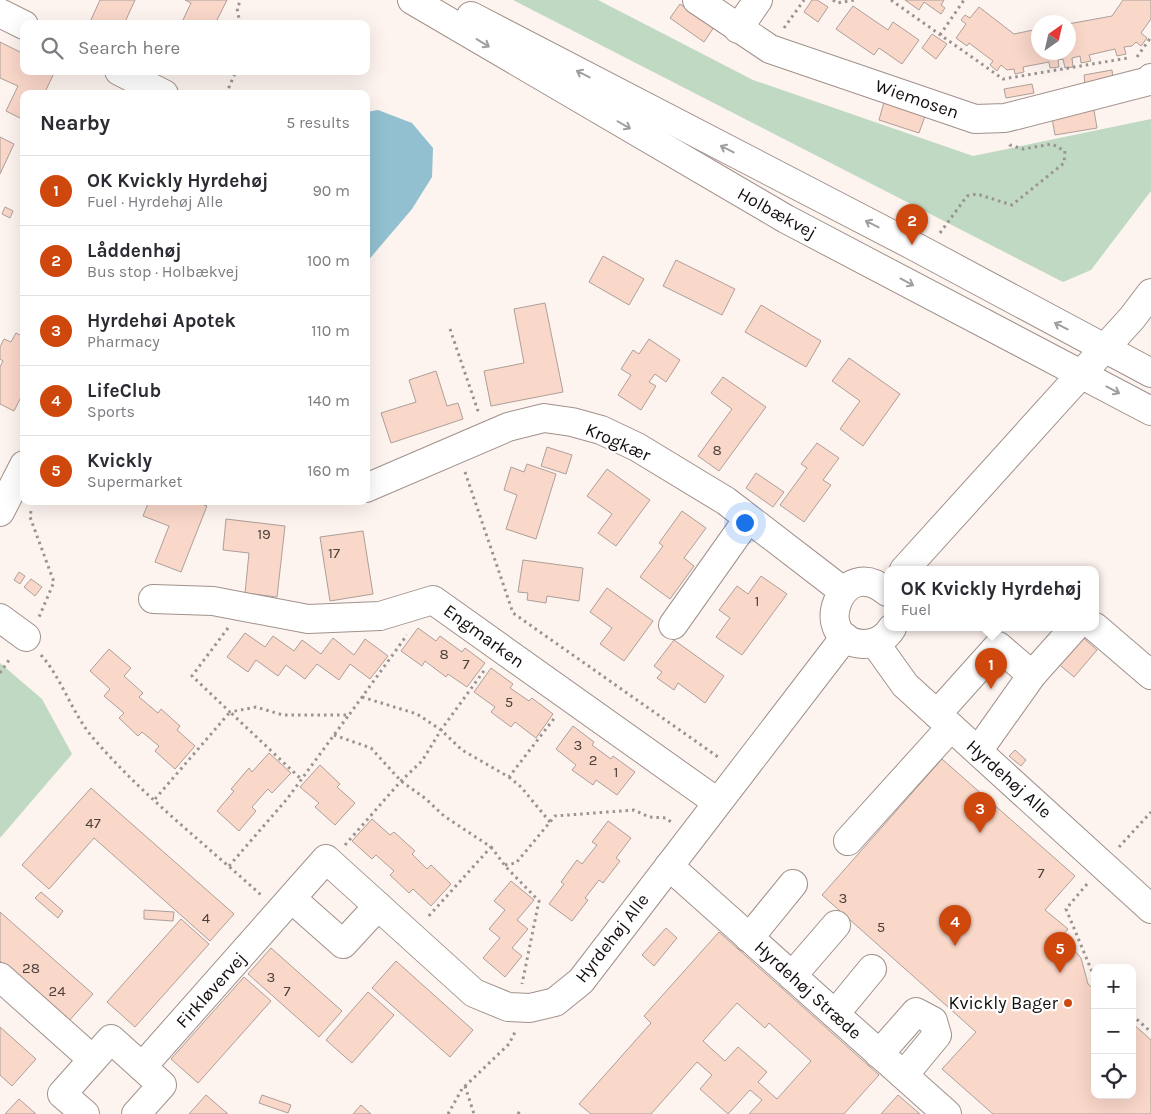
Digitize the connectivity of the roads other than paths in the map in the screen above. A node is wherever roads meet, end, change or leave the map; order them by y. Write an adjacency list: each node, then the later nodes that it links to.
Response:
1 (412, 0): 13 (street, Holbækvej, one-way to 13)
2 (438, 0): 12 (street, Holbækvej, one-way to 2)
3 (697, 0): 7 (street, Wiemosen)
4 (758, 0): 7 (street)
5 (0, 13): 6 (street)
6 (20, 23)
7 (738, 29): 9 (street, Wiemosen)
8 (126, 75): 10 (street)
9 (1151, 78)
10 (156, 90)
11 (1151, 293): 12 (street)
12 (1104, 348): 13 (street); 14 (street, Holbækvej)
13 (1081, 373): 15 (street, Holbækvej, one-way to 15); 20 (street)
14 (1151, 373)
15 (1151, 411)
16 (20, 473): 18 (street)
17 (370, 486): 19 (street, Krogkær)
18 (0, 512)
19 (748, 518): 22 (street, Krogkær); 25 (street)
20 (908, 566)
21 (884, 588): 22 (street)
22 (843, 591): 30 (street)
23 (153, 599): 35 (street, Engmarken)
24 (0, 618): 29 (street)
25 (673, 625)
26 (1099, 630): 32 (street)
27 (1071, 631): 31 (street)
28 (884, 635): 30 (street); 33 (street, Hyrdehøj Alle)
29 (26, 637)
30 (845, 637): 35 (street, Hyrdehøj Alle)
31 (1032, 675): 33 (street); 34 (street)
32 (1151, 675)
33 (944, 721): 34 (street, Hyrdehøj Alle); 36 (street)
34 (978, 751): 41 (street, Hyrdehøj Alle)
35 (717, 802): 37 (street, Hyrdehøj Alle)
36 (848, 841)
37 (669, 866): 40 (street, Hyrdehøj Alle); 43 (street, Hyrdehøj Stræde)
38 (793, 884): 43 (street)
39 (286, 905): 40 (street); 40 (street, Hyrdehøj Alle); 50 (street, Firkløvervej)
40 (378, 906)
41 (1151, 908)
42 (836, 925): 45 (street)
43 (749, 938): 45 (street, Hyrdehøj Stræde)
44 (872, 969): 47 (street)
45 (792, 976): 47 (street, Hyrdehøj Stræde)
46 (0, 977): 49 (street)
47 (835, 1014): 48 (street, Hyrdehøj Stræde)
48 (879, 1054): 51 (street, Hyrdehøj Stræde); 51 (street)
49 (92, 1059): 50 (street); 53 (street)
50 (142, 1067): 52 (street)
51 (904, 1076): 54 (street, Hyrdehøj Stræde)
52 (145, 1111)
53 (85, 1114)
54 (947, 1114)

